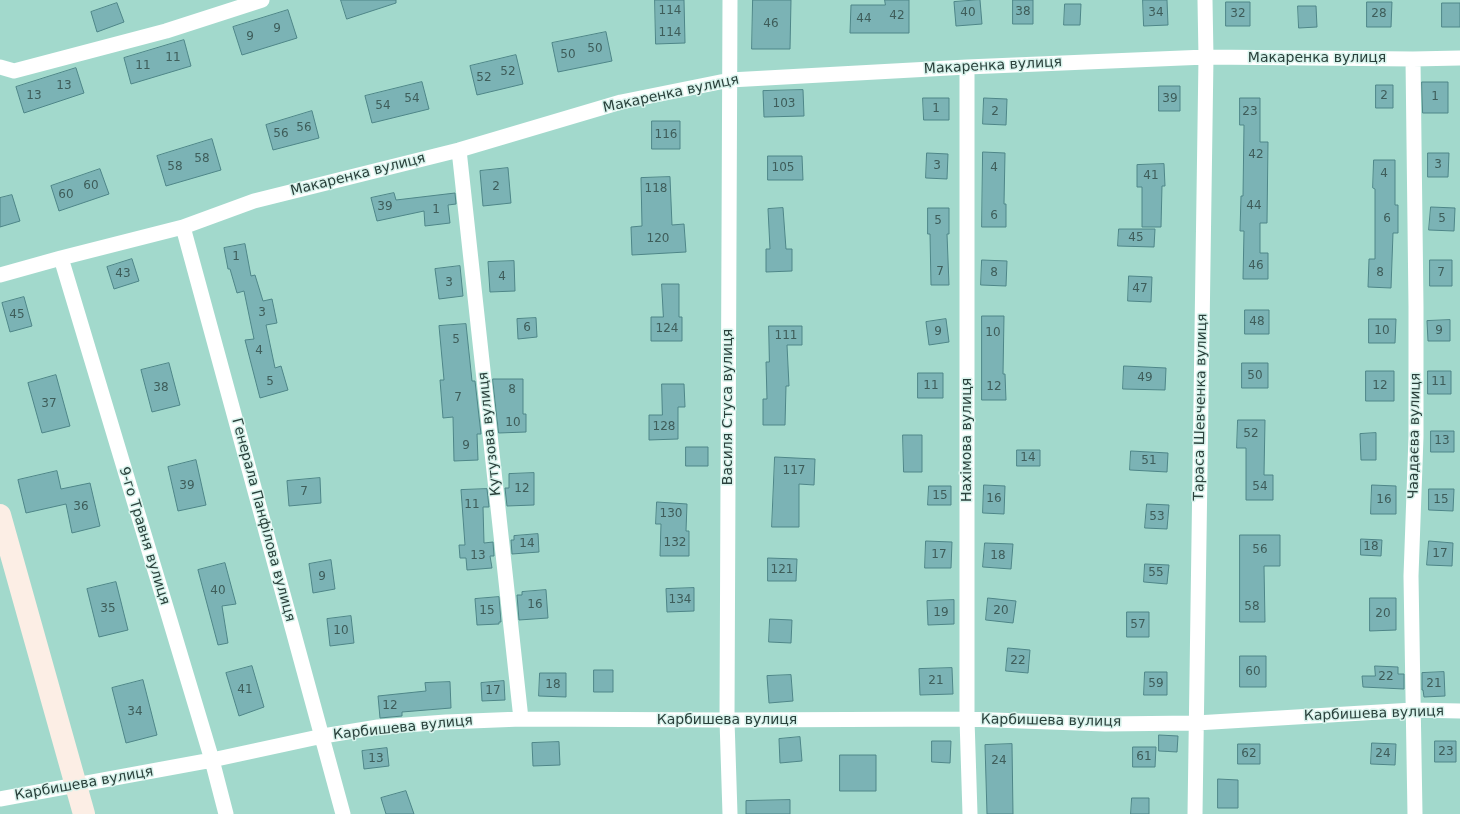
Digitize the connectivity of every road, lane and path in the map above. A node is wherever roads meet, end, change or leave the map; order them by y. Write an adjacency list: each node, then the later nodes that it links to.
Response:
1 (262, 0): 7 (street)
2 (730, 0): 9 (street, Василя Стуса вулиця)
3 (1205, 0): 4 (street, Тараса Шевченка вулиця)
4 (1206, 57): 6 (street, Макаренка вулиця); 8 (street, Макаренка вулиця); 20 (street, Тараса Шевченка вулиця)
5 (1460, 58): 6 (street, Макаренка вулиця)
6 (1413, 59): 15 (street, Чаадаєва вулиця)
7 (0, 67)
8 (966, 67): 9 (street, Макаренка вулиця); 18 (street, Нахімова вулиця)
9 (730, 80): 10 (street, Макаренка вулиця); 19 (street, Василя Стуса вулиця)
10 (459, 150): 11 (street, Макаренка вулиця); 17 (street, Кутузова вулиця)
11 (183, 227): 12 (street, Макаренка вулиця); 21 (street, Генерала Панфілова вулиця)
12 (61, 258): 13 (street, Макаренка вулиця); 22 (street, 9-го Травня вулиця)
13 (0, 275)
14 (0, 515): 23 (main road)
15 (1413, 710): 16 (street, Карбишева вулиця); 20 (street, Карбишева вулиця); 31 (street, Чаадаєва вулиця)
16 (1460, 711)
17 (522, 719): 19 (street, Карбишева вулиця); 21 (street, Карбишева вулиця)
18 (968, 719): 19 (street, Карбишева вулиця); 20 (street, Карбишева вулиця); 29 (street, Нахімова вулиця)
19 (727, 720): 28 (street, Василя Стуса вулиця)
20 (1196, 723): 30 (street, Тараса Шевченка вулиця)
21 (323, 736): 22 (street, Карбишева вулиця); 27 (street, Генерала Панфілова вулиця)
22 (212, 760): 23 (street, Карбишева вулиця); 26 (street, 9-го Травня вулиця)
23 (76, 786): 24 (street, Карбишева вулиця); 25 (main road)
24 (0, 799)
25 (84, 814)
26 (226, 814)
27 (343, 814)
28 (730, 814)
29 (970, 814)
30 (1195, 814)
31 (1415, 814)

